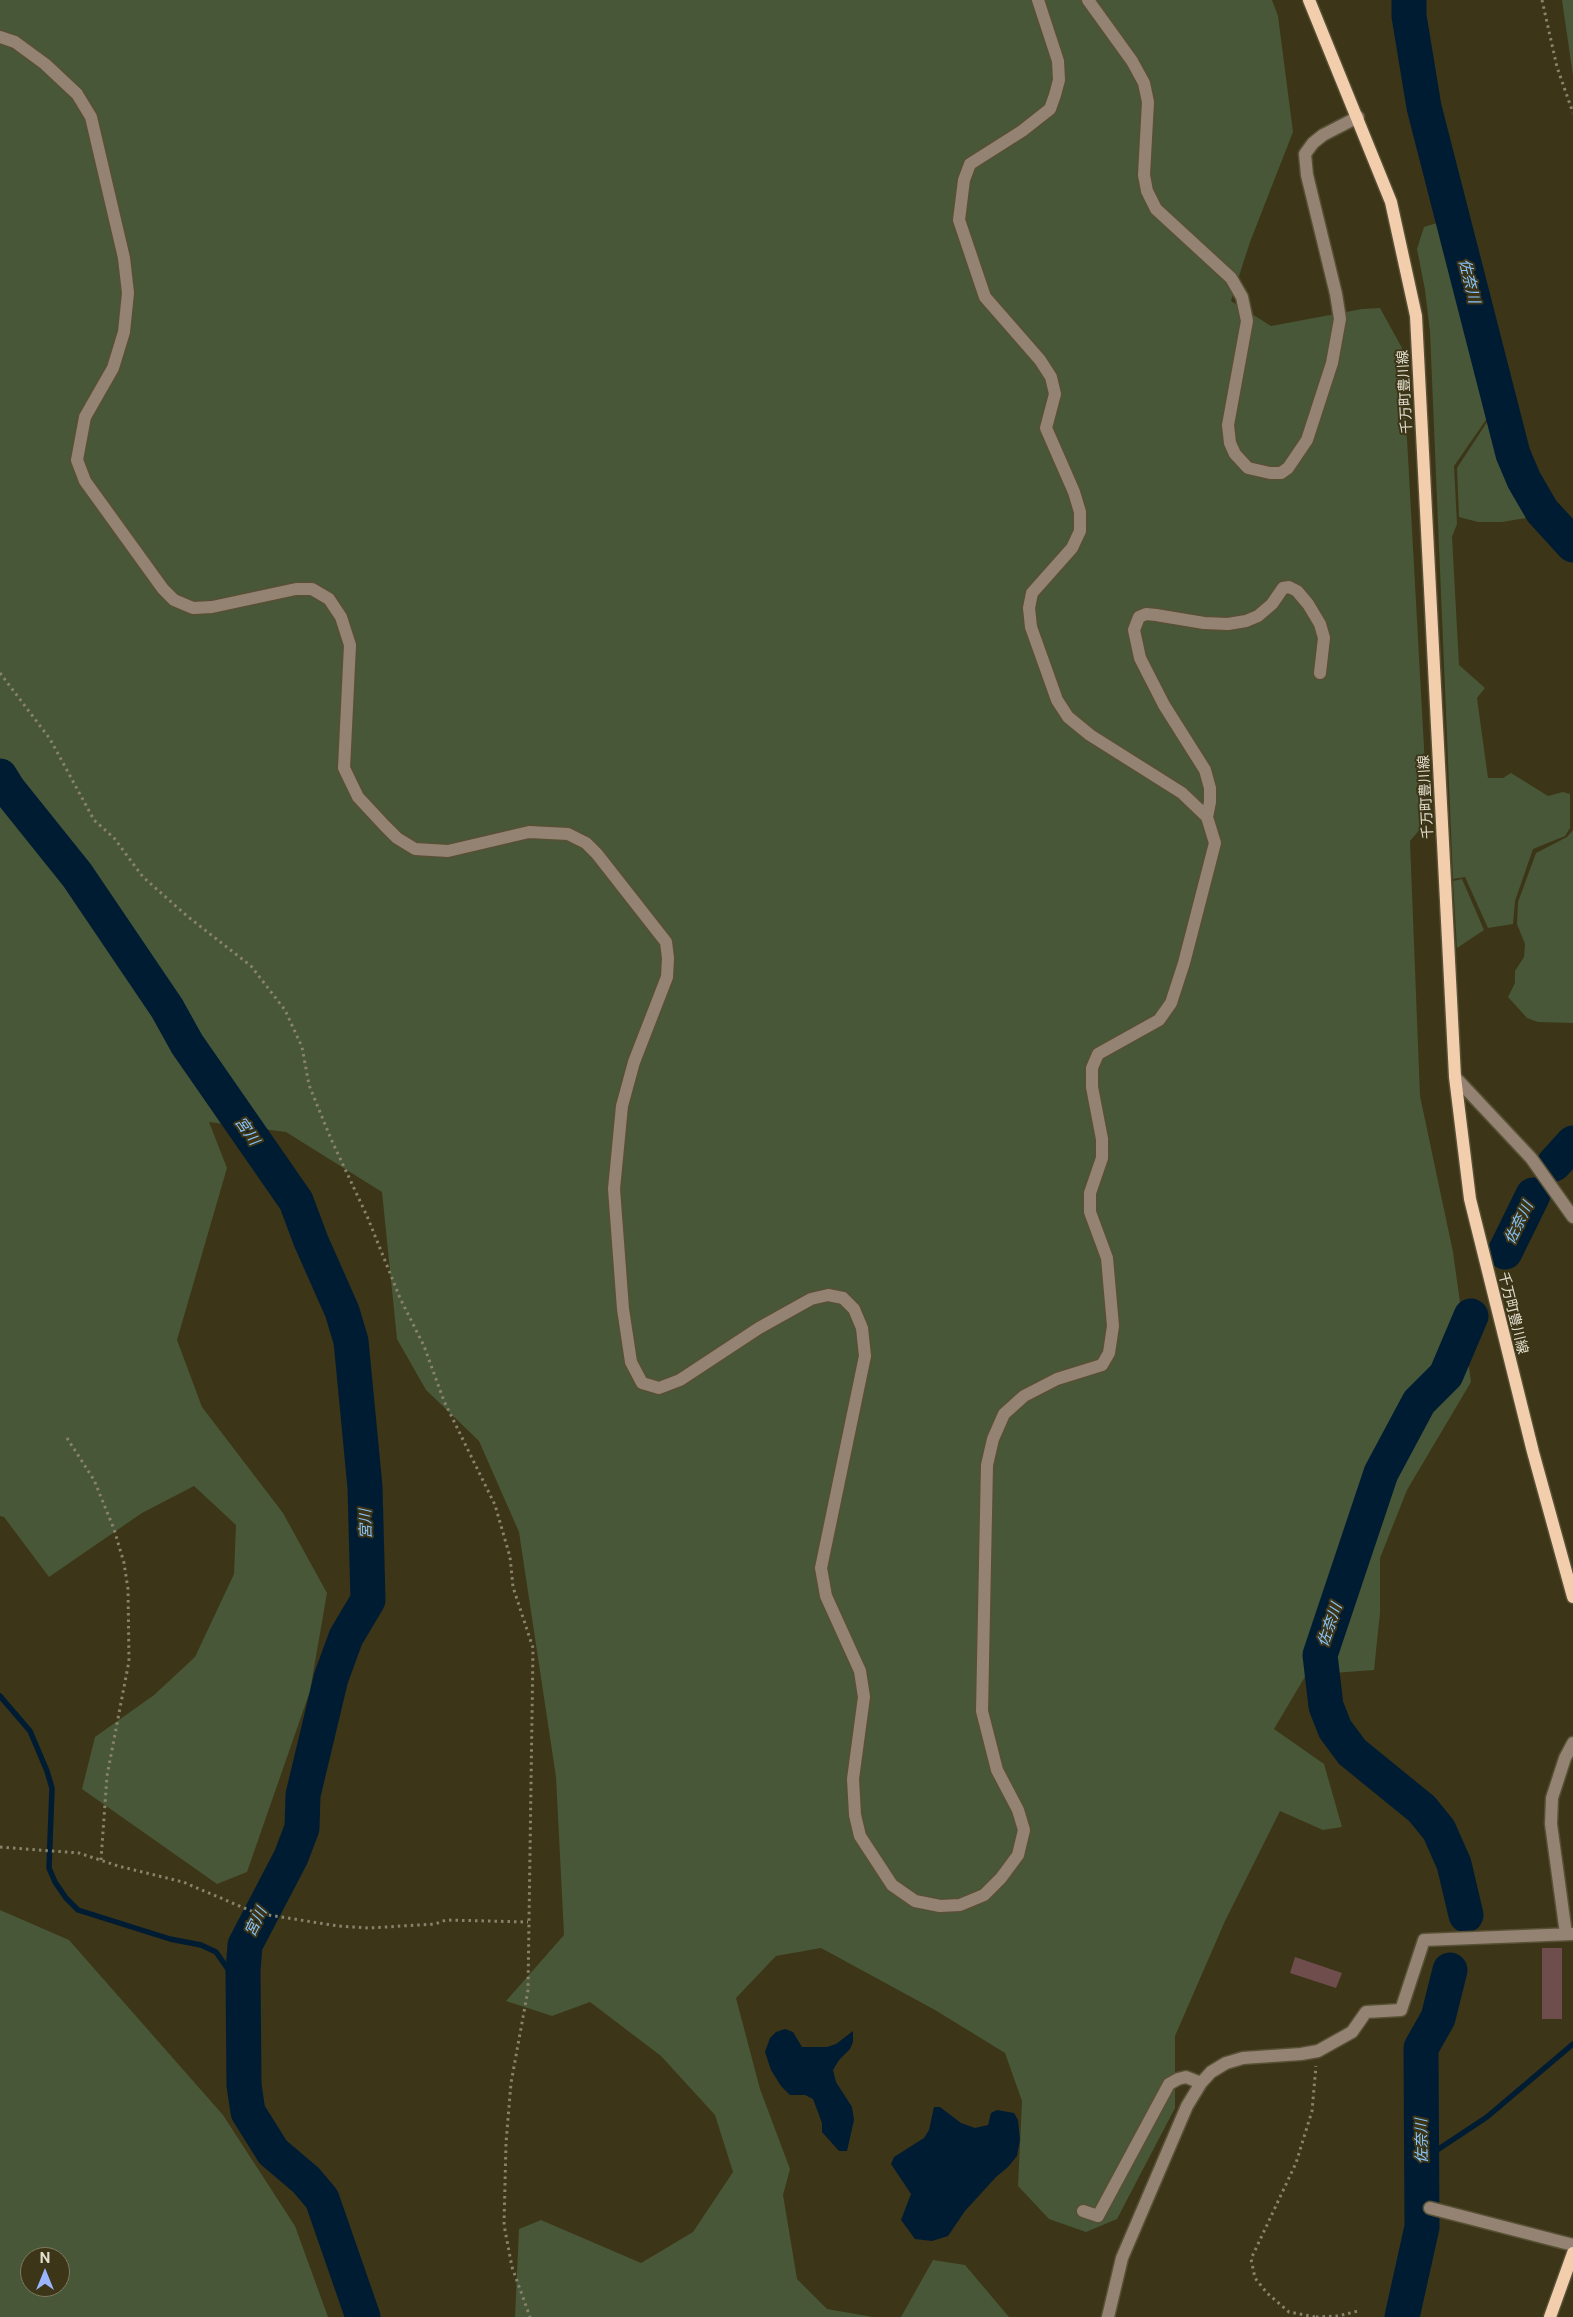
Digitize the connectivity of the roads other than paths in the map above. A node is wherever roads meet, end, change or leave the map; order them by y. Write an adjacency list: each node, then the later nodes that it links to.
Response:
1 (1038, 0): 7 (street)
2 (1088, 0): 5 (street)
3 (1309, 0): 5 (main road, 千万町豊川線)
4 (0, 37): 7 (street)
5 (1358, 117): 8 (main road, 千万町豊川線)
6 (1320, 673): 7 (street)
7 (1207, 817)
8 (1455, 1077): 9 (street); 10 (main road, 千万町豊川線)
9 (1573, 1217)
10 (1573, 1597)
11 (1573, 1742): 12 (street)
12 (1570, 1934): 13 (street)
13 (1201, 2083): 15 (street); 18 (street)
14 (1430, 2208): 16 (street)
15 (1083, 2211)
16 (1573, 2245)
17 (1573, 2253): 19 (main road)
18 (1108, 2317)
19 (1550, 2317)

